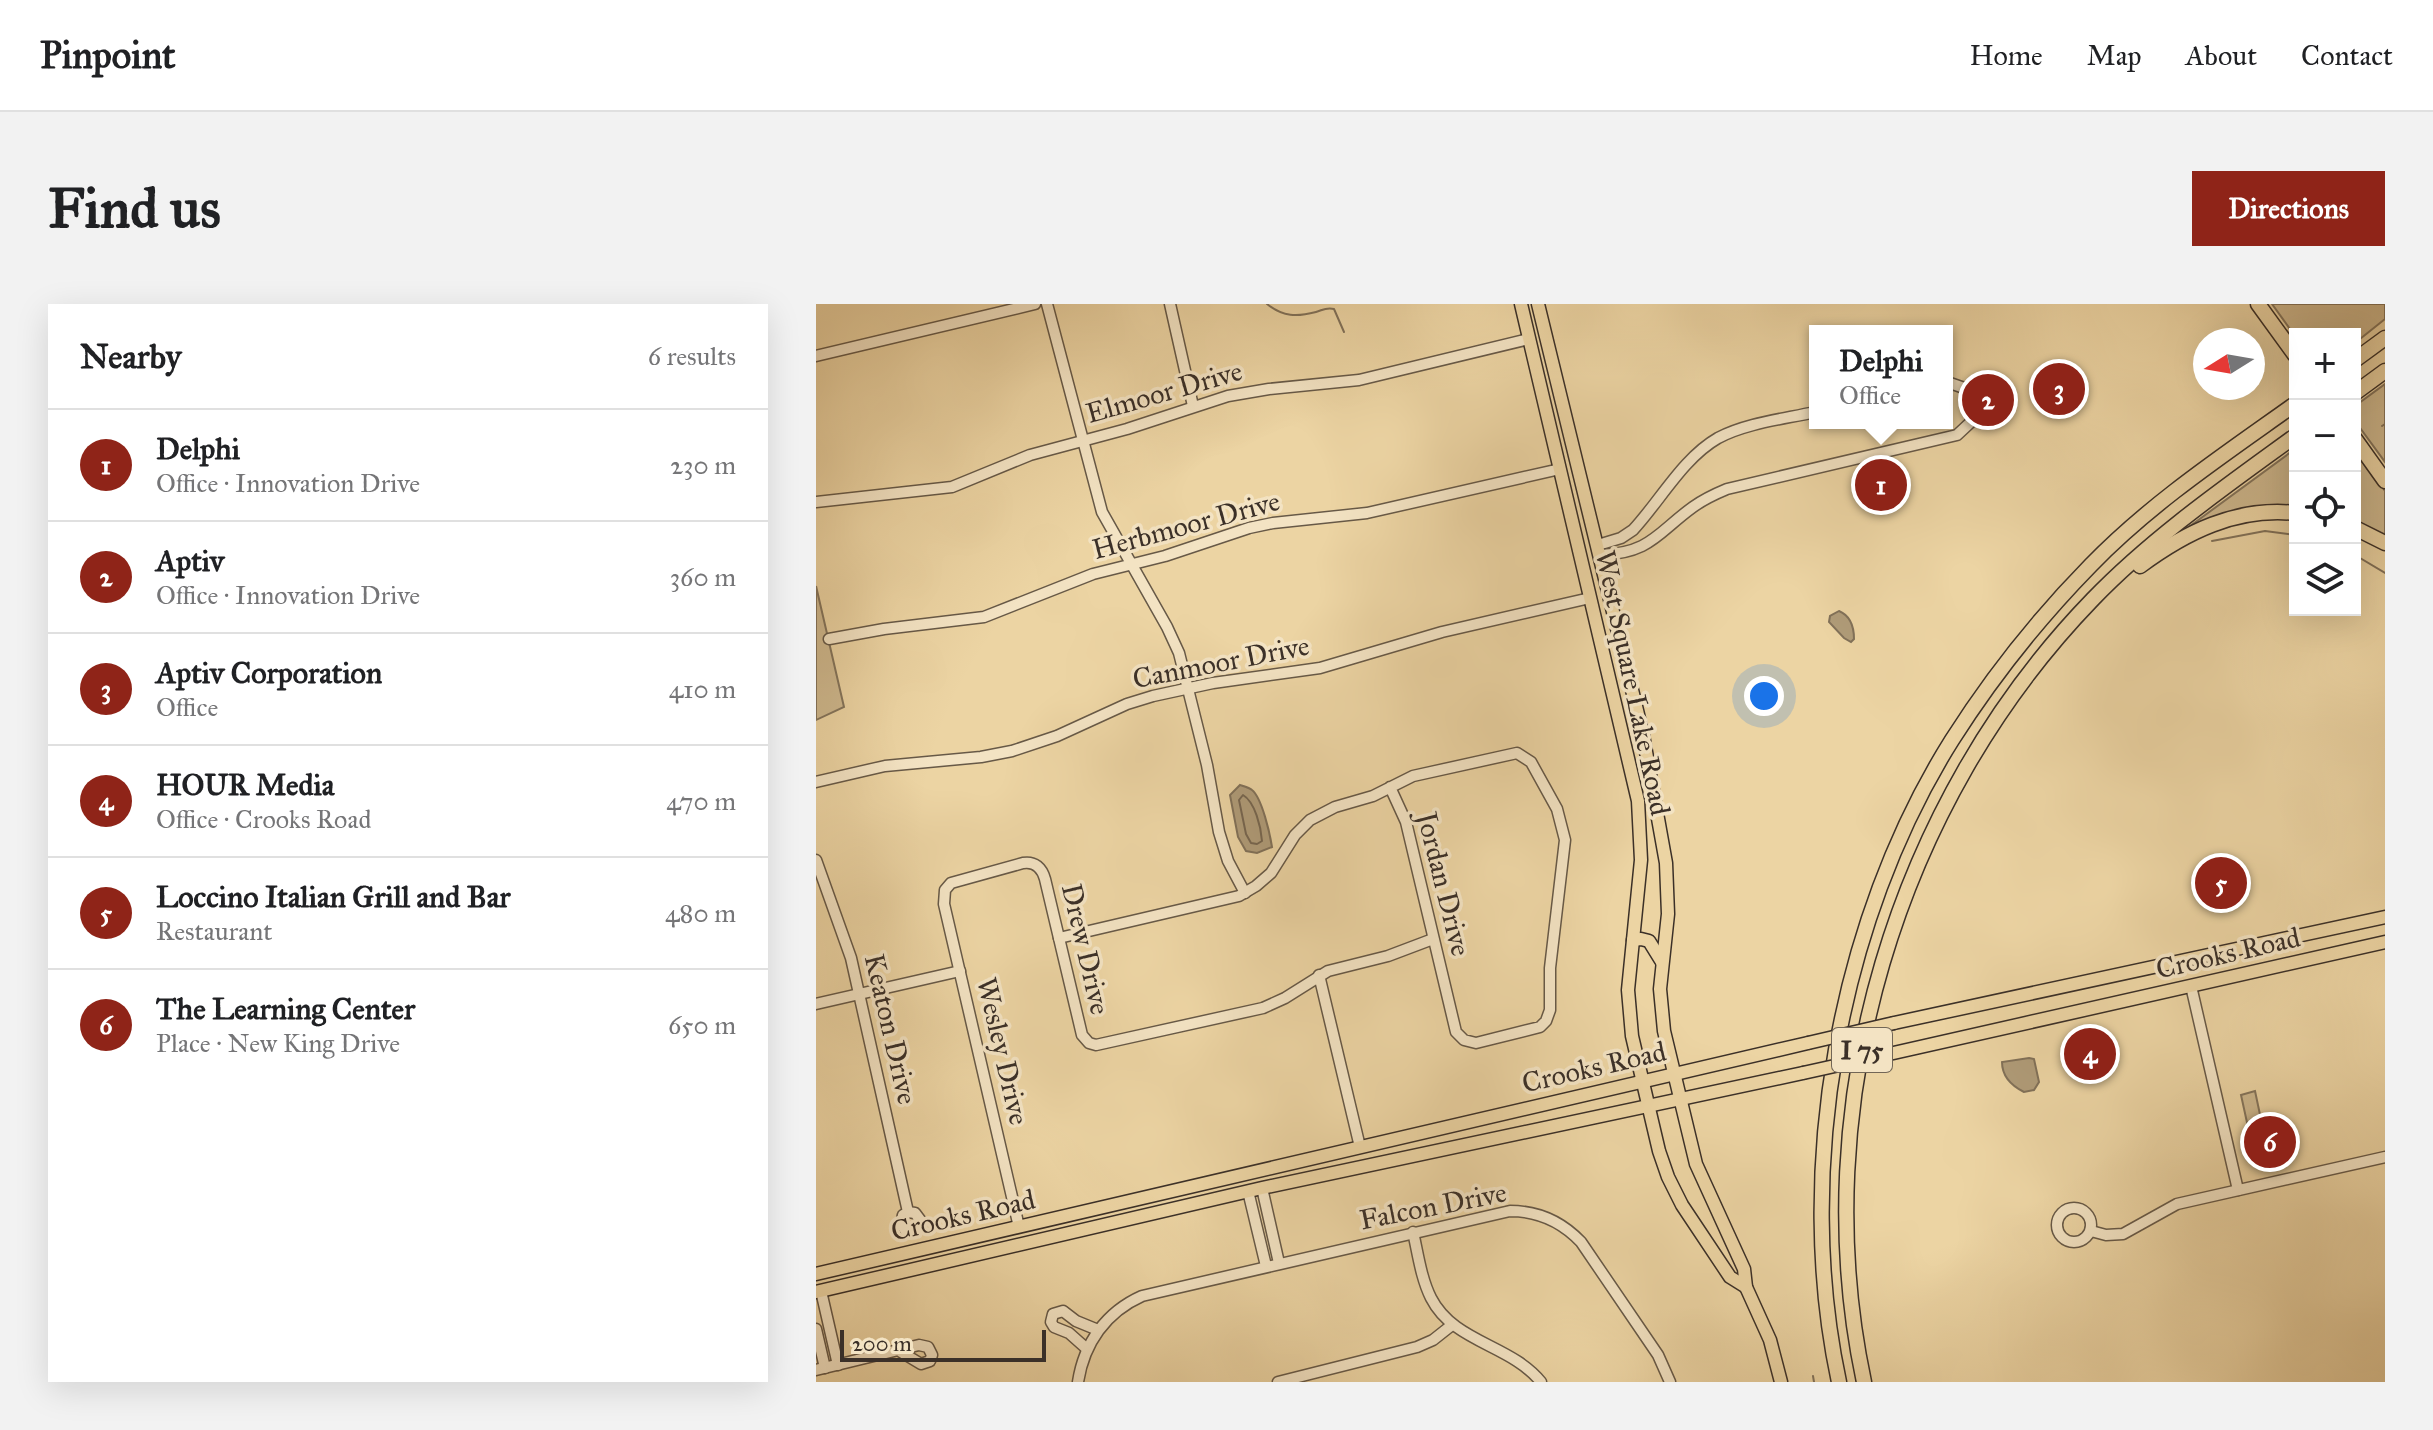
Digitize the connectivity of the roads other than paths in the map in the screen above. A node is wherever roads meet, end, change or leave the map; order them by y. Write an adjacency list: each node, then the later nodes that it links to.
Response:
1 (1035, 304): 14 (street)
2 (1047, 304): 22 (street)
3 (1170, 304): 18 (street)
4 (2258, 304): 12 (highway)
5 (2268, 304): 9 (highway)
6 (1522, 306): 7 (main road); 10 (main road, West Square Lake Road)
7 (1538, 307): 33 (main road, West Square Lake Road)
8 (2385, 329): 11 (highway)
9 (2289, 334)
10 (1529, 339): 18 (street, Elmoor Drive); 25 (main road, West Square Lake Road)
11 (2380, 341): 13 (highway)
12 (2289, 347)
13 (2361, 355)
14 (816, 356)
15 (2385, 371): 17 (highway)
16 (1953, 384): 33 (street)
17 (2361, 389)
18 (1193, 406): 22 (street, Elmoor Drive)
19 (2289, 408): 107 (highway, I 75)
20 (1809, 413): 33 (street)
21 (2361, 436): 26 (highway)
22 (1084, 439): 28 (street, Elmoor Drive); 34 (street)
23 (2289, 440): 36 (highway, I 75)
24 (2361, 447): 27 (highway)
25 (1560, 469): 32 (main road, West Square Lake Road); 34 (street, Herbmoor Drive)
26 (2385, 469)
27 (2385, 481)
28 (816, 502)
29 (2289, 513): 36 (highway)
30 (2361, 531): 31 (highway)
31 (2385, 543)
32 (1579, 550): 33 (main road); 35 (main road, West Square Lake Road)
33 (1599, 550): 40 (main road, West Square Lake Road)
34 (1131, 565): 37 (street, Herbmoor Drive); 38 (street)
35 (1590, 598): 38 (street, Canmoor Drive); 39 (main road, West Square Lake Road)
36 (2094, 598): 108 (highway, I 75)
37 (829, 639)
38 (1189, 687): 41 (street, Canmoor Drive); 47 (street)
39 (1612, 690): 40 (main road); 43 (main road, West Square Lake Road)
40 (1632, 690): 44 (main road, West Square Lake Road)
41 (816, 782)
42 (1390, 787): 47 (street); 51 (street, Jordan Drive); 51 (street, Jordan Drive)
43 (1642, 844): 44 (main road); 52 (main road, West Square Lake Road)
44 (1663, 849): 56 (main road, West Square Lake Road)
45 (816, 860): 63 (street, Keaton Drive)
46 (1037, 866): 50 (street, Drew Drive); 59 (street, Wesley Drive)
47 (1245, 893): 50 (street)
48 (2385, 917): 49 (main road, Crooks Road)
49 (2326, 930): 53 (main road, Crooks Road); 55 (main road)
50 (1059, 938): 61 (street, Drew Drive)
51 (1433, 939): 61 (street)
52 (1633, 940): 56 (main road); 68 (main road, West Square Lake Road)
53 (2284, 940): 57 (main road, Crooks Road); 58 (main road)
54 (2385, 942): 55 (main road, Crooks Road)
55 (2325, 956): 58 (main road, Crooks Road)
56 (1662, 962): 67 (main road, West Square Lake Road)
57 (2187, 962): 60 (main road, Crooks Road); 62 (main road)
58 (2282, 965): 62 (main road, Crooks Road)
59 (960, 971): 63 (street); 86 (street, Wesley Drive)
60 (2129, 974): 64 (main road); 66 (main road, Crooks Road, bridge)
61 (1319, 975): 76 (street)
62 (2188, 986): 64 (main road, Crooks Road); 81 (street)
63 (859, 994): 65 (street); 84 (street, Keaton Drive)
64 (2129, 1000): 70 (main road, Crooks Road, bridge)
65 (816, 1004)
66 (1707, 1065): 67 (main road, Crooks Road); 70 (main road)
67 (1673, 1073): 68 (main road, Crooks Road); 71 (main road, West Square Lake Road)
68 (1643, 1080): 69 (main road, Crooks Road); 72 (main road, West Square Lake Road)
69 (1609, 1089): 73 (main road); 74 (main road, Crooks Road)
70 (1705, 1094): 71 (main road, Crooks Road)
71 (1680, 1099): 72 (main road, Crooks Road); 83 (main road, West Square Lake Road)
72 (1648, 1105): 73 (main road, Crooks Road); 85 (main road, West Square Lake Road)
73 (1608, 1113): 75 (main road, Crooks Road)
74 (1484, 1118): 75 (main road); 76 (main road, Crooks Road)
75 (1485, 1142): 78 (main road, Crooks Road)
76 (1362, 1146): 78 (main road); 79 (main road, Crooks Road)
77 (2385, 1157): 81 (street)
78 (1362, 1166): 80 (main road, Crooks Road)
79 (1251, 1173): 82 (main road); 86 (main road, Crooks Road)
80 (1262, 1188): 82 (main road, Crooks Road); 90 (street)
81 (2238, 1190): 87 (street)
82 (1248, 1191): 89 (main road, Crooks Road); 91 (street)
83 (1716, 1210): 85 (main road); 93 (main road, West Square Lake Road)
84 (908, 1212)
85 (1688, 1214): 93 (main road, West Square Lake Road)
86 (1020, 1226): 89 (main road); 92 (main road, Crooks Road)
87 (2091, 1231)
88 (1413, 1232): 90 (street, Falcon Drive); 95 (street); 105 (street, Falcon Drive)
89 (1019, 1244): 94 (main road, Crooks Road)
90 (1279, 1263): 91 (street, Falcon Drive)
91 (1266, 1266): 97 (street, Falcon Drive)
92 (816, 1273)
93 (1746, 1287): 106 (main road, West Square Lake Road)
94 (818, 1291): 100 (street)
95 (1452, 1325): 103 (street); 104 (street)
96 (816, 1329): 101 (street)
97 (1098, 1330): 98 (street, Falcon Drive); 98 (street)
98 (1087, 1349): 102 (street, Falcon Drive)
99 (901, 1352): 100 (street)
100 (838, 1365): 101 (street)
101 (820, 1369)
102 (1078, 1382)
103 (1278, 1382)
104 (1541, 1382)
105 (1670, 1382)
106 (1781, 1382)
107 (1839, 1382)
108 (1864, 1382)

